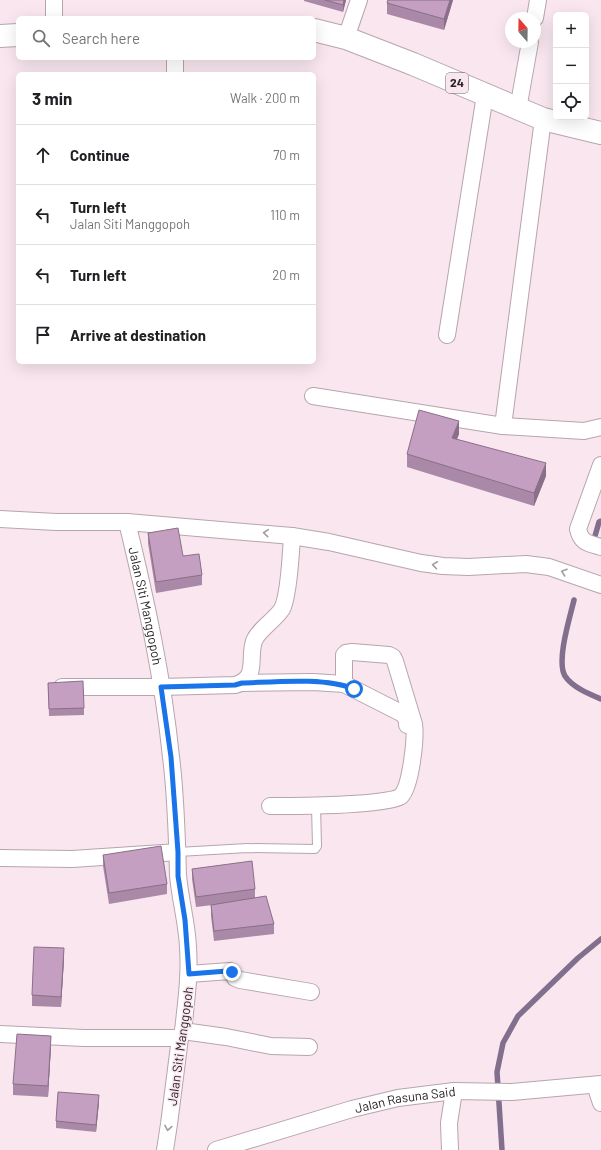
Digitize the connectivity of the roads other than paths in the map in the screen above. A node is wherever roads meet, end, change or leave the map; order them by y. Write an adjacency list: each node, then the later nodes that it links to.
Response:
1 (54, 0): 5 (street)
2 (358, 0): 9 (street)
3 (538, 0): 4 (street)
4 (536, 12)
5 (54, 16)
6 (316, 30): 9 (highway, 24)
7 (16, 35): 8 (highway)
8 (0, 36)
9 (346, 38): 13 (highway, 24)
10 (529, 48): 14 (street)
11 (175, 60): 12 (street)
12 (175, 72)
13 (485, 95): 14 (highway, 24); 17 (street)
14 (518, 109): 15 (highway, 24)
15 (542, 119): 16 (highway, 24); 19 (street)
16 (601, 133)
17 (447, 335)
18 (313, 396): 19 (street)
19 (503, 426): 20 (street)
20 (601, 427)
21 (601, 465): 25 (street)
22 (0, 519): 23 (street)
23 (127, 522): 24 (street, one-way to 23); 30 (street, Jalan Siti Manggopoh)
24 (292, 536): 26 (street, one-way to 24); 27 (street)
25 (601, 547)
26 (601, 585)
27 (242, 683): 28 (street); 30 (street)
28 (344, 684): 31 (street); 33 (street)
29 (53, 687): 30 (street)
30 (161, 687): 34 (street, Jalan Siti Manggopoh)
31 (407, 725)
32 (270, 806): 33 (street)
33 (316, 806): 34 (lane)
34 (178, 852): 35 (street); 36 (street, Jalan Siti Manggopoh)
35 (0, 858)
36 (189, 974): 37 (street); 39 (street, Jalan Siti Manggopoh)
37 (311, 992)
38 (0, 1034): 39 (street)
39 (181, 1035): 40 (street); 44 (street, Jalan Siti Manggopoh, one-way to 44)
40 (309, 1047)
41 (598, 1085): 42 (street, Jalan Rasuna Said); 43 (street)
42 (454, 1091): 45 (street, Jalan Rasuna Said); 46 (street)
43 (601, 1103)
44 (165, 1150)
45 (216, 1150)
46 (450, 1150)

